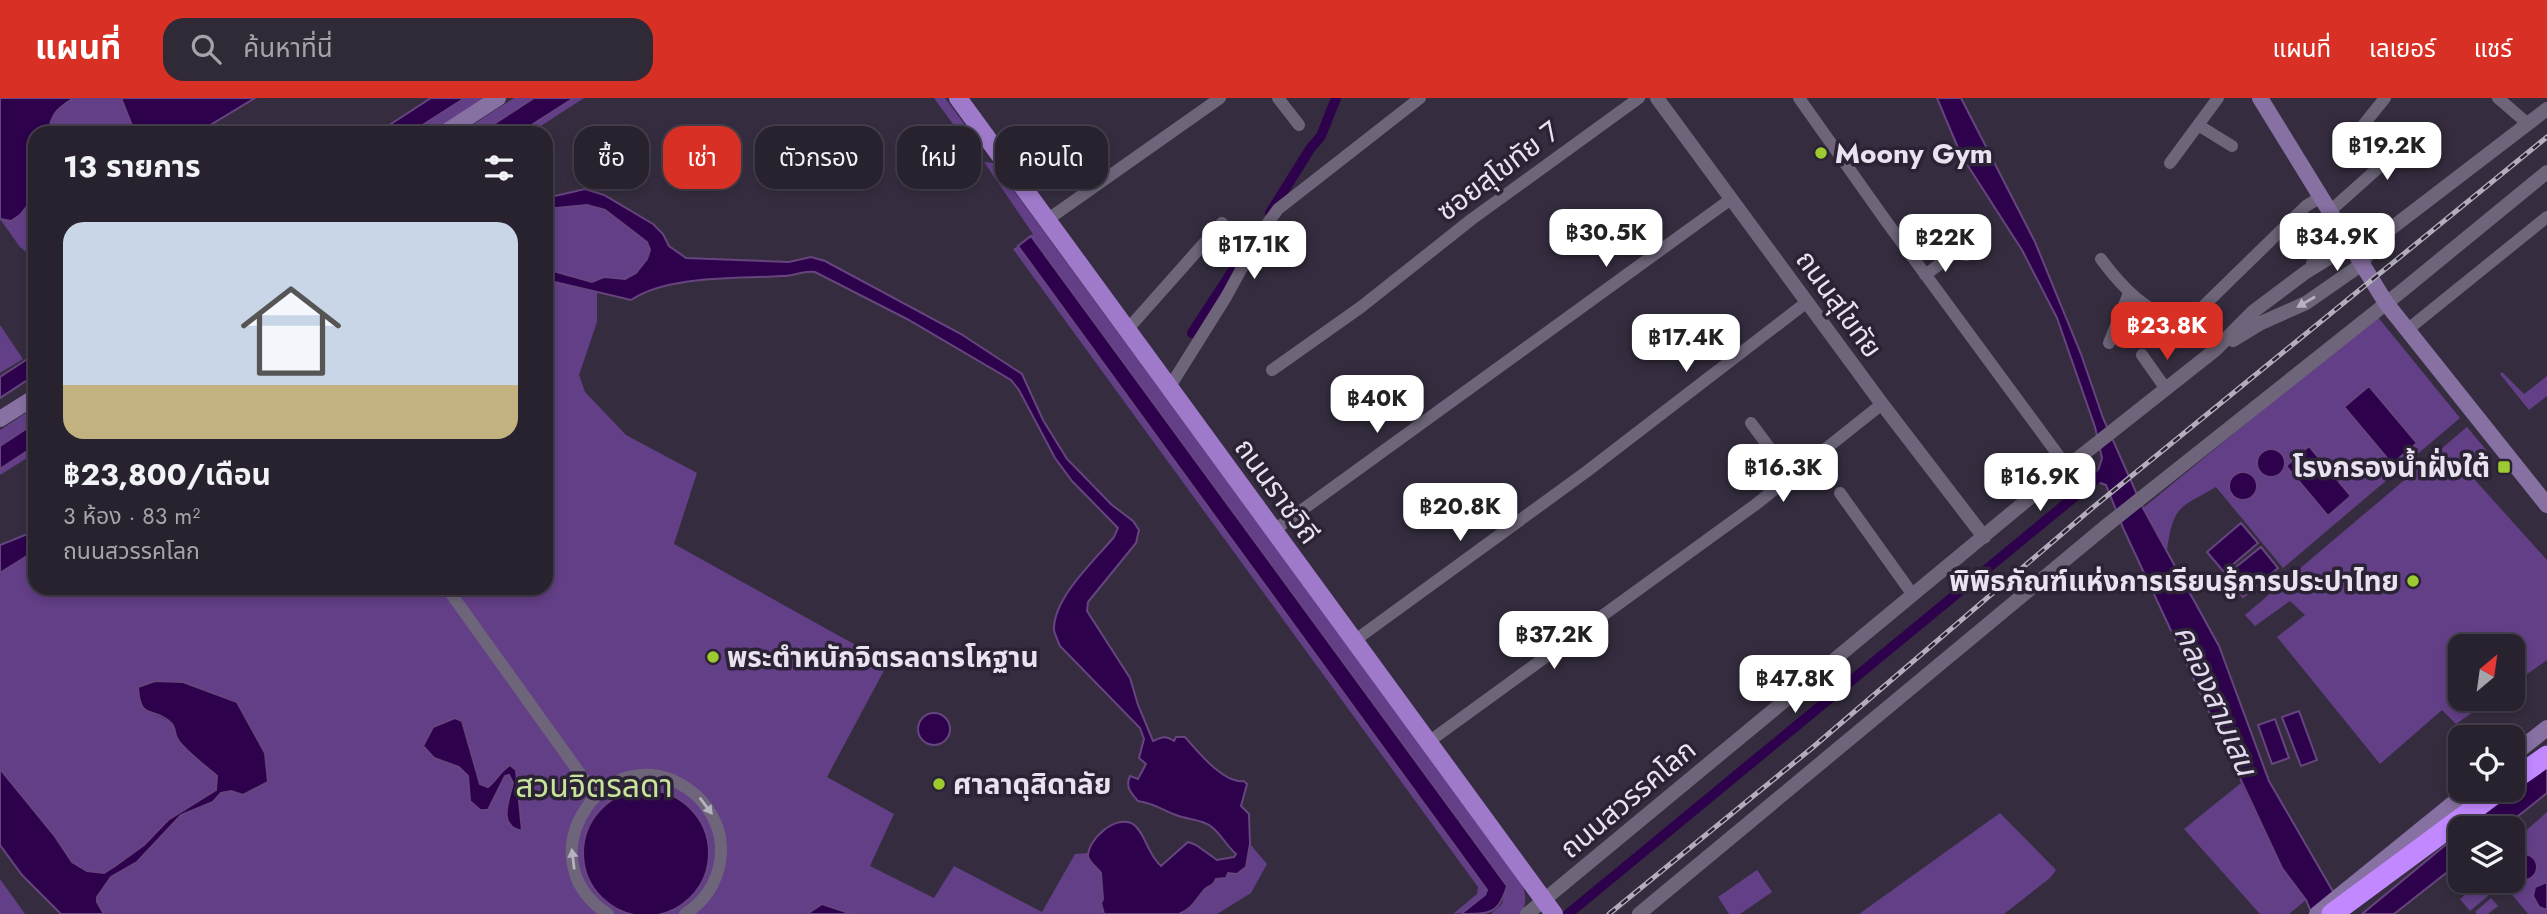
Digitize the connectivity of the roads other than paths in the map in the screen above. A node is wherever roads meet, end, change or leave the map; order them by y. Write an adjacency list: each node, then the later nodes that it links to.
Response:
1 (498, 98): 17 (main road)
2 (958, 98): 26 (main road, ถนนราชวิถี)
3 (1220, 98): 26 (street)
4 (1278, 98): 15 (street)
5 (1420, 98): 44 (street)
6 (1639, 98): 43 (street, ซอยสุโขทัย 7)
7 (1657, 98): 23 (street, ถนนสุโขทัย)
8 (1799, 98): 34 (street)
9 (2218, 98): 16 (street)
10 (2260, 98): 24 (main road)
11 (2385, 98): 19 (street)
12 (2498, 98): 14 (street)
13 (2547, 108): 14 (street)
14 (2528, 124): 28 (street)
15 (1299, 125)
16 (2198, 125): 20 (street); 21 (street)
17 (455, 126)
18 (2423, 128): 24 (street)
19 (2352, 139)
20 (2232, 146)
21 (2170, 163)
22 (2547, 172): 37 (street)
23 (1731, 199): 36 (street, ถนนสุโขทัย); 54 (street)
24 (2328, 209): 29 (main road); 33 (street); 35 (street)
25 (2547, 217): 39 (street)
26 (1047, 220): 38 (main road, ถนนราชวิถี)
27 (1222, 223): 38 (street)
28 (2376, 240): 29 (street); 32 (street)
29 (2350, 245): 32 (main road); 33 (street, ถนนสวรรคโลก)
30 (1980, 248): 34 (street)
31 (2101, 258): 35 (street)
32 (2362, 264): 37 (main road); 41 (street, ถนนสวรรคโลก, one-way to 41)
33 (2306, 272): 41 (street, ถนนสวรรคโลก)
34 (1925, 275): 50 (street)
35 (2129, 293): 40 (street)
36 (1807, 302): 47 (street, ถนนสุโขทัย); 58 (street)
37 (2386, 303): 39 (main road); 71 (street)
38 (1127, 330): 44 (main road, ถนนราชวิถี)
39 (2407, 330): 53 (main road)
40 (2109, 343)
41 (2215, 350): 45 (street, ถนนสวรรคโลก)
42 (2142, 355): 45 (street)
43 (1272, 370)
44 (1169, 388): 54 (main road, ถนนราชวิถี)
45 (2166, 388): 50 (street, ถนนสวรรคโลก)
46 (28, 401): 48 (main road)
47 (1882, 404): 51 (street); 55 (street, ถนนสุโขทัย)
48 (0, 419)
49 (1751, 423): 51 (street)
50 (2071, 465): 55 (street, ถนนสวรรคโลก)
51 (1791, 477): 60 (street)
52 (1840, 493): 57 (street)
53 (2547, 505)
54 (1273, 531): 58 (main road, ถนนราชวิถี)
55 (1984, 537): 57 (street, ถนนสวรรคโลก)
56 (451, 595): 64 (street)
57 (1913, 595): 67 (street, ถนนสวรรคโลก)
58 (1354, 641): 60 (main road, ถนนราชวิถี)
59 (2547, 728): 61 (main road)
60 (1427, 743): 67 (main road, ถนนราชวิถี)
61 (2525, 745)
62 (2547, 756): 63 (highway)
63 (2525, 772)
64 (596, 796): 68 (street, one-way to 64); 69 (street, one-way to 69)
65 (2455, 802): 72 (main road)
66 (2483, 802): 73 (highway)
67 (1548, 908): 70 (street, ถนนสวรรคโลก)
68 (608, 914)
69 (685, 914)
70 (1527, 914)
71 (1639, 914)
72 (2317, 914)
73 (2332, 914)

